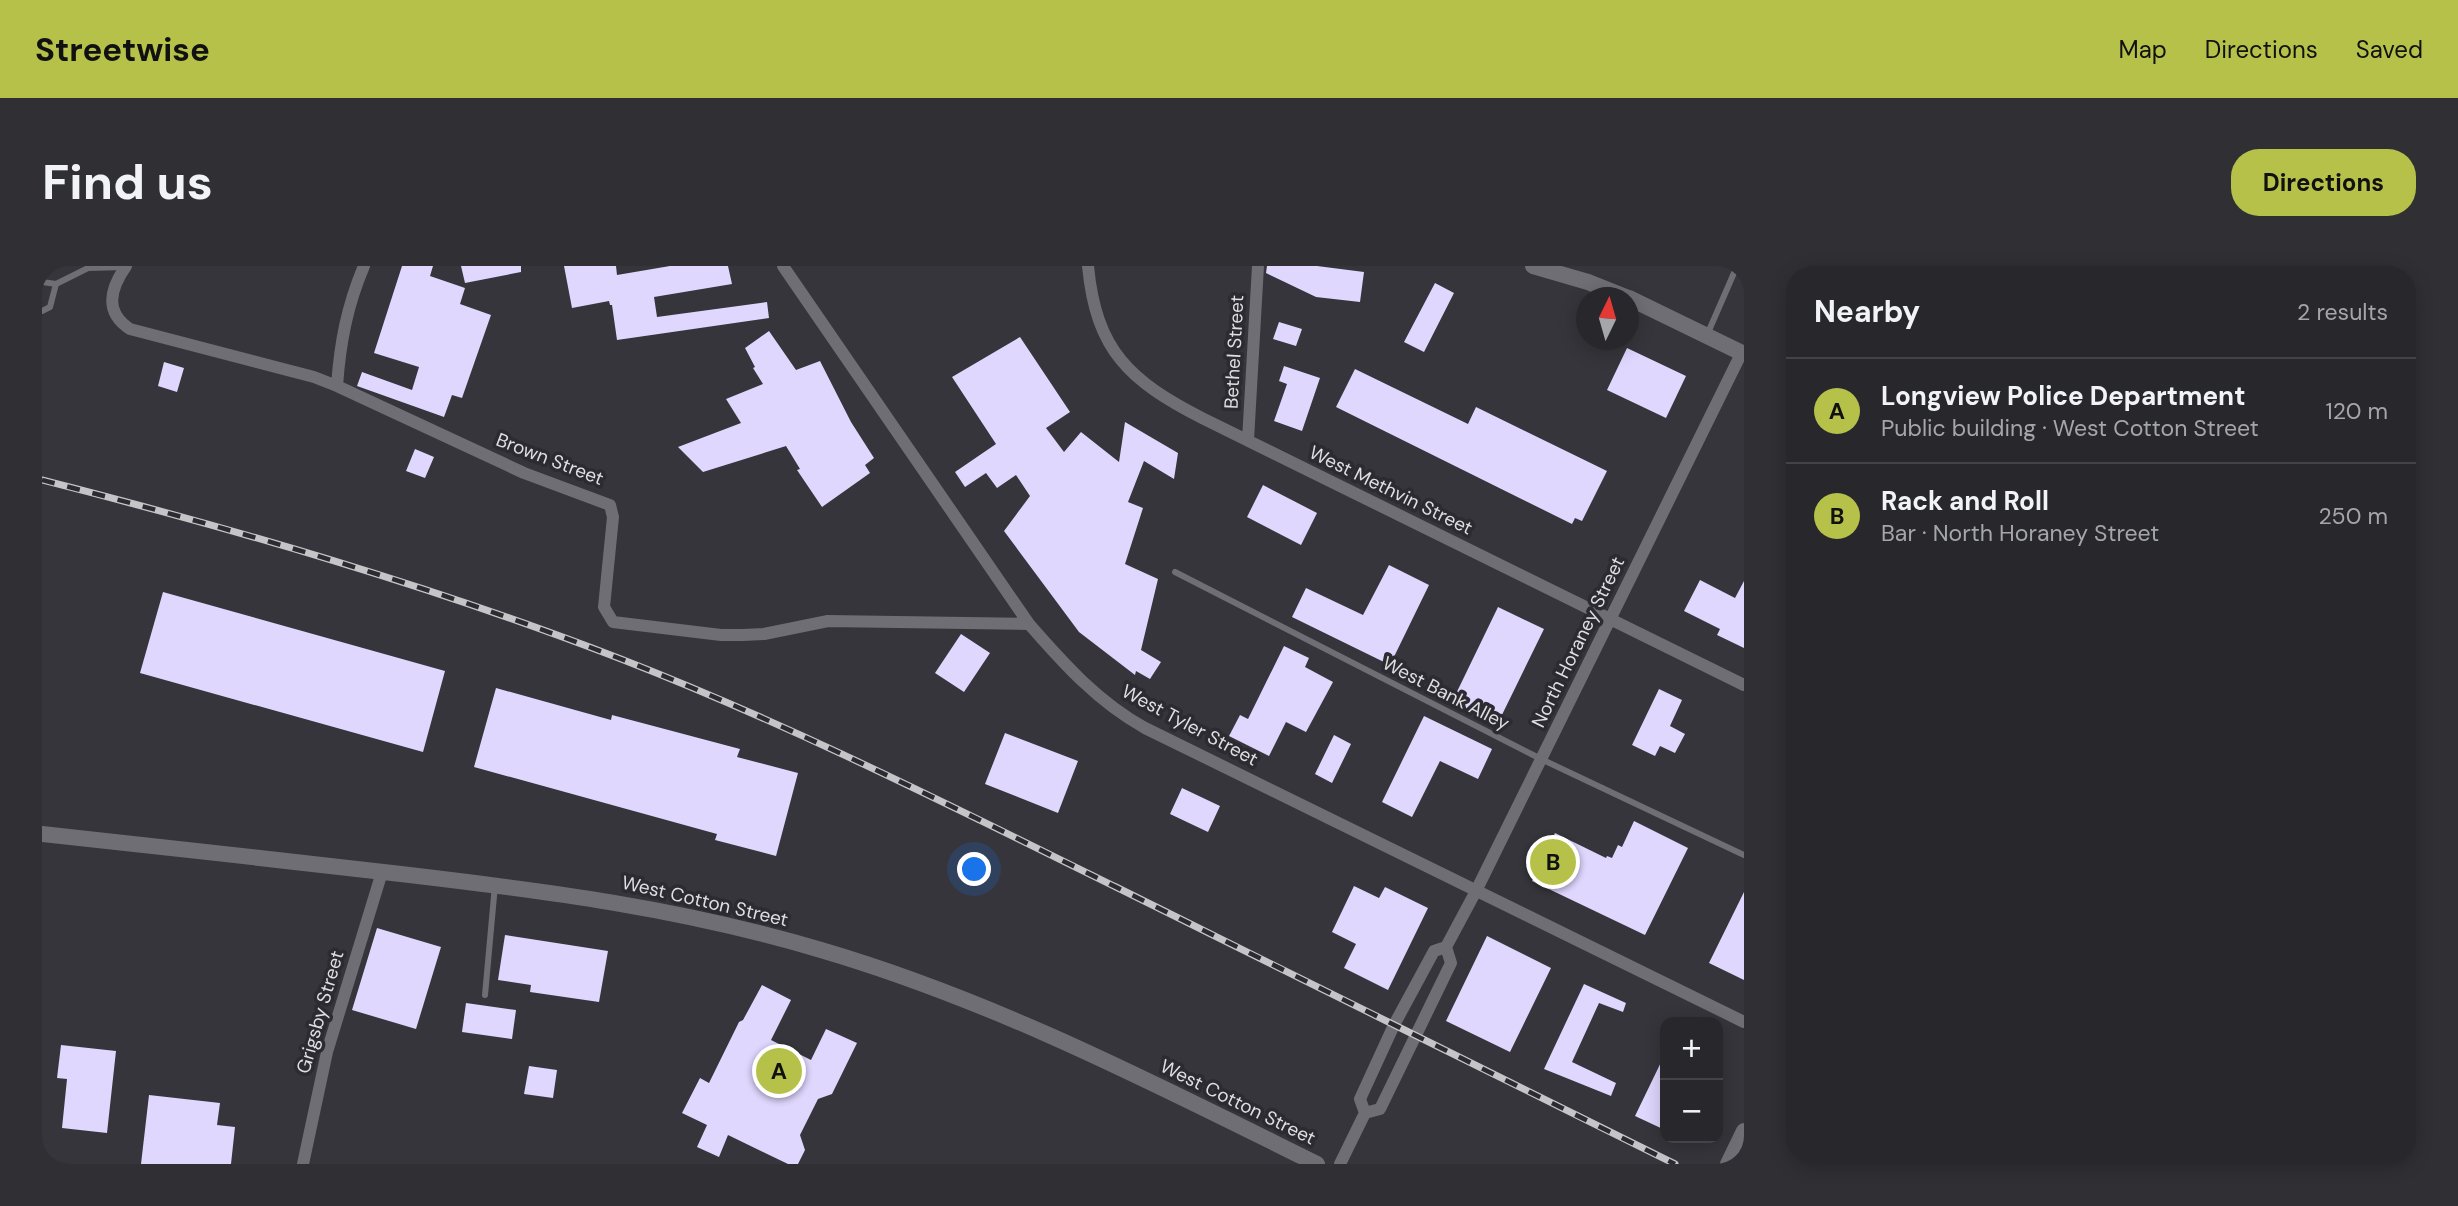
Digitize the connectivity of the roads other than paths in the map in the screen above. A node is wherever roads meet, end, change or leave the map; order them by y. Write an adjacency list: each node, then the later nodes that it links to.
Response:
1 (364, 266): 16 (street)
2 (783, 266): 20 (street, West Tyler Street)
3 (1088, 266): 17 (street, West Methvin Street)
4 (1258, 266): 17 (street, Bethel Street)
5 (1533, 266): 8 (main road)
6 (1738, 266): 14 (lane)
7 (126, 267): 10 (lane); 16 (street, Brown Street)
8 (1577, 272): 11 (main road)
9 (42, 282): 10 (lane)
10 (56, 284): 13 (lane)
11 (1606, 287)
12 (1639, 303): 14 (main road)
13 (42, 311)
14 (1707, 335): 15 (main road)
15 (1743, 353): 19 (street, North Horaney Street)
16 (337, 386): 20 (street, Brown Street)
17 (1248, 440): 19 (street, West Methvin Street)
18 (1175, 572): 22 (lane, West Bank Alley)
19 (1610, 620): 21 (street, West Methvin Street); 22 (street, North Horaney Street)
20 (1029, 624): 27 (street, West Tyler Street)
21 (1744, 685)
22 (1541, 759): 24 (lane, West Bank Alley); 27 (street, North Horaney Street)
23 (42, 834): 25 (main road, West Cotton Street)
24 (1744, 855)
25 (382, 872): 26 (main road, West Cotton Street); 33 (street, Grigsby Street)
26 (495, 885): 29 (lane); 34 (main road, West Cotton Street)
27 (1476, 891): 28 (street, North Horaney Street); 30 (street, West Tyler Street)
28 (1446, 947): 31 (street, North Horaney Street); 31 (street, North Horaney Street)
29 (485, 995)
30 (1744, 1022)
31 (1365, 1113): 35 (street)
32 (1744, 1131): 36 (main road)
33 (303, 1164)
34 (1317, 1164)
35 (1340, 1164)
36 (1728, 1164)

